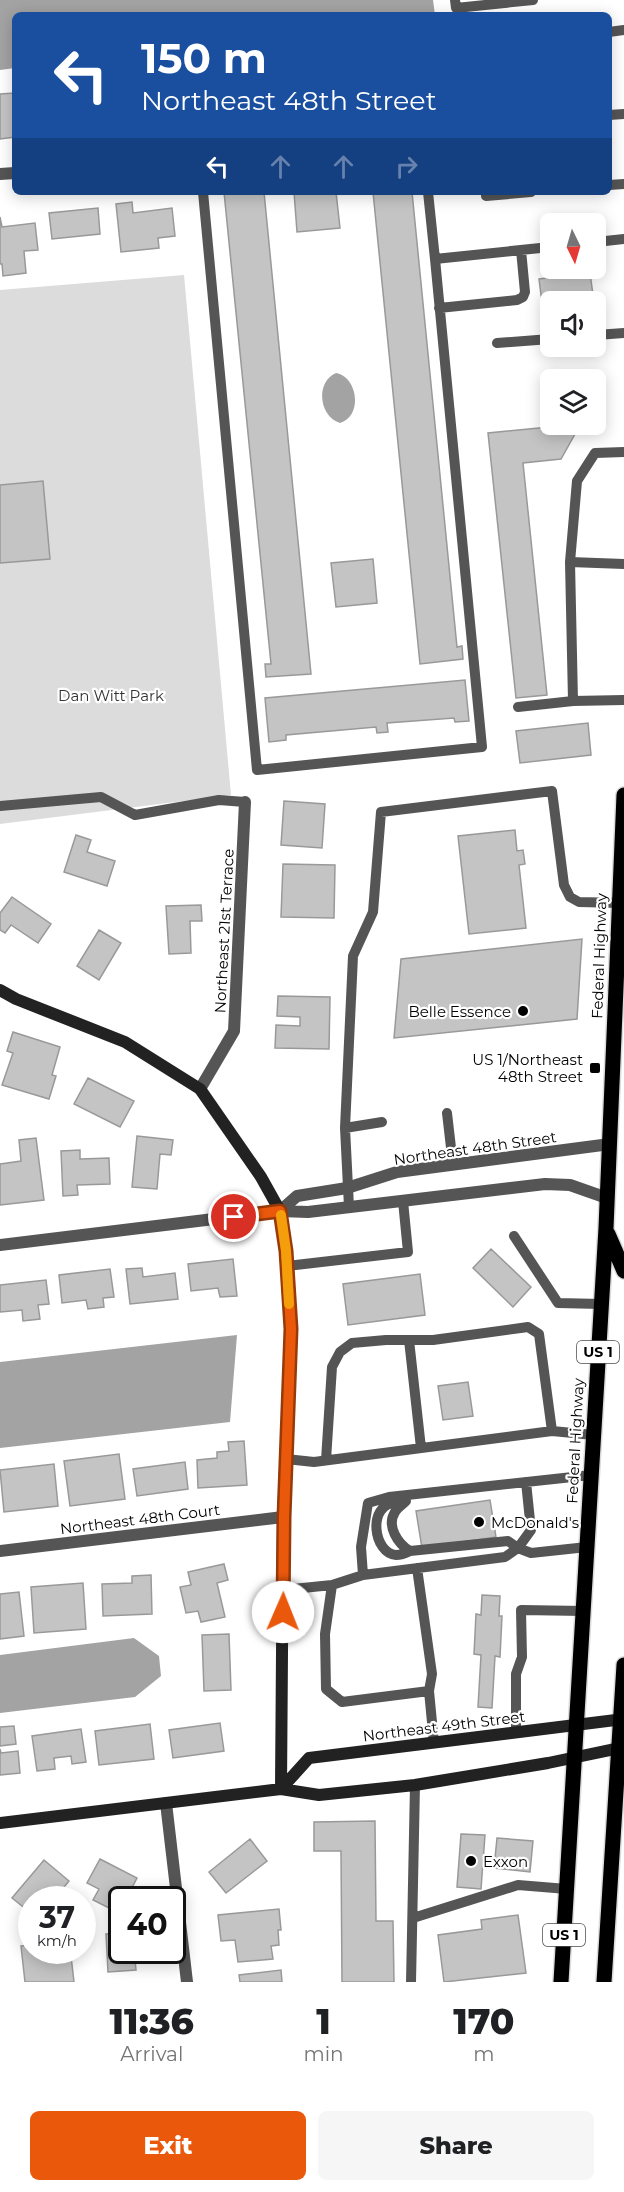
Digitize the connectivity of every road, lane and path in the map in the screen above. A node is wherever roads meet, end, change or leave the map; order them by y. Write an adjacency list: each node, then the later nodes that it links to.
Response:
1 (455, 0): 2 (lane)
2 (528, 0)
3 (203, 195): 10 (lane)
4 (428, 195): 9 (lane)
5 (624, 239): 6 (lane)
6 (606, 241)
7 (540, 248): 8 (lane)
8 (521, 250): 9 (lane); 10 (lane)
9 (435, 260): 10 (lane)
10 (440, 308)
11 (624, 333): 12 (lane)
12 (606, 334)
13 (540, 340): 14 (lane)
14 (497, 343)
15 (624, 452): 16 (lane)
16 (570, 562): 17 (lane); 19 (lane)
17 (624, 564)
18 (624, 699): 19 (lane)
19 (573, 701): 20 (lane)
20 (518, 707)
21 (624, 795): 24 (main road, Federal Highway / US 1)
22 (244, 802): 23 (lane); 26 (street, Northeast 21st Terrace)
23 (0, 806)
24 (620, 903): 29 (lane); 30 (main road, Federal Highway / US 1)
25 (0, 990): 26 (street)
26 (200, 1089): 36 (street)
27 (447, 1113): 31 (lane)
28 (382, 1122): 29 (lane)
29 (345, 1128): 32 (lane)
30 (610, 1144): 31 (street, Northeast 48th Street); 33 (main road, Federal Highway / US 1)
31 (453, 1165): 32 (street, Northeast 48th Street)
32 (347, 1188): 35 (lane); 36 (street, Northeast 48th Street)
33 (607, 1198): 34 (street, Northeast 48th Street); 37 (main road, Federal Highway / US 1)
34 (403, 1201): 35 (street, Northeast 48th Street); 40 (lane)
35 (349, 1207): 36 (street, Northeast 48th Street)
36 (280, 1211): 39 (street, Northeast 48th Street); 40 (street)
37 (606, 1228): 41 (main road); 42 (main road, Federal Highway / US 1)
38 (514, 1236): 42 (lane)
39 (0, 1245)
40 (287, 1266): 47 (street)
41 (624, 1270)
42 (601, 1304): 45 (main road, Federal Highway / US 1)
43 (409, 1340): 44 (lane); 46 (lane); 48 (lane)
44 (552, 1431): 45 (lane); 46 (lane)
45 (594, 1435): 49 (main road, Federal Highway / US 1)
46 (421, 1448): 48 (lane)
47 (286, 1459): 48 (lane); 53 (street)
48 (326, 1460)
49 (591, 1475): 50 (lane); 54 (main road, Federal Highway / US 1)
50 (526, 1482): 51 (lane); 55 (lane)
51 (452, 1490): 52 (lane); 59 (lane)
52 (406, 1501): 57 (lane); 57 (lane)
53 (284, 1517): 56 (street, Northeast 48th Court); 61 (street)
54 (588, 1547): 55 (lane); 62 (main road, Federal Highway / US 1)
55 (518, 1548): 57 (lane); 58 (lane)
56 (0, 1551)
57 (410, 1551)
58 (417, 1568): 59 (lane); 64 (lane)
59 (363, 1575): 60 (lane)
60 (333, 1585): 61 (lane); 64 (lane)
61 (283, 1590): 72 (street)
62 (584, 1611): 66 (main road, Federal Highway / US 1); 67 (lane)
63 (624, 1665): 65 (main road, US 1)
64 (429, 1691): 68 (lane)
65 (622, 1719): 66 (street, Northeast 49th Street); 69 (main road, US 1)
66 (578, 1724): 67 (street, Northeast 49th Street); 70 (main road, Federal Highway / US 1)
67 (516, 1733): 68 (street, Northeast 49th Street)
68 (434, 1743): 72 (street, Northeast 49th Street)
69 (622, 1748): 70 (street); 75 (main road, US 1)
70 (576, 1756): 71 (street); 76 (main road, Federal Highway / US 1)
71 (416, 1785): 72 (street); 77 (lane)
72 (281, 1789): 73 (street)
73 (166, 1803): 74 (street); 78 (street)
74 (0, 1823)
75 (618, 1858): 81 (main road, US 1)
76 (567, 1889): 77 (lane); 80 (main road, Federal Highway / US 1)
77 (412, 1918): 79 (lane)
78 (187, 1982)
79 (411, 1982)
80 (561, 1982)
81 (604, 1982)

